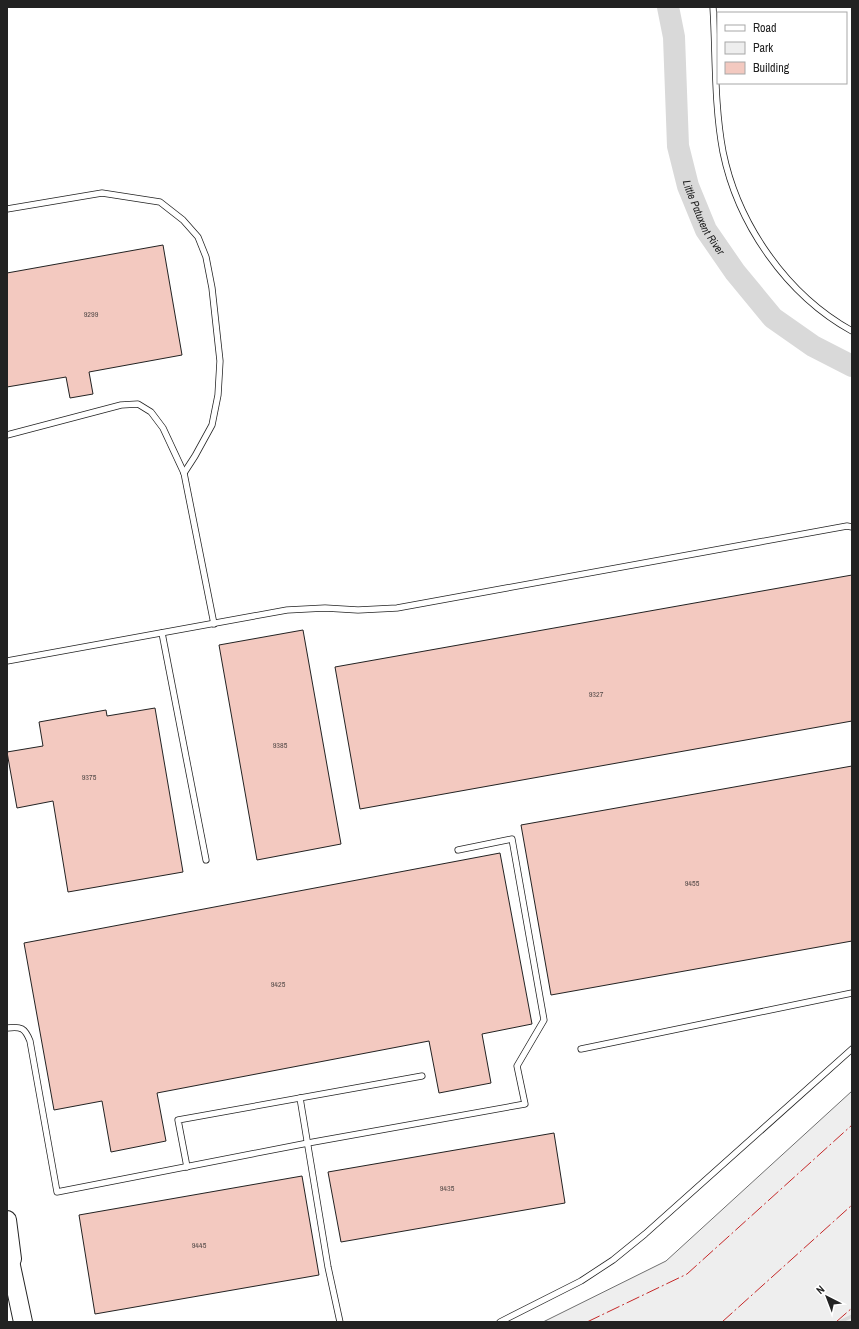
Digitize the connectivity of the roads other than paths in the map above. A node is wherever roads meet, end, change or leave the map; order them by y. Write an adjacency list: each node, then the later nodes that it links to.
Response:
1 (713, 7): 3 (lane)
2 (7, 208): 5 (lane)
3 (852, 331)
4 (7, 435): 5 (lane)
5 (184, 473): 7 (lane)
6 (852, 527): 7 (lane)
7 (214, 624): 8 (lane)
8 (162, 634): 9 (lane); 11 (lane)
9 (7, 661)
10 (458, 850): 18 (lane)
11 (206, 860)
12 (852, 993): 14 (lane)
13 (7, 1028): 19 (lane)
14 (580, 1049)
15 (852, 1049): 25 (lane)
16 (422, 1076): 17 (lane)
17 (300, 1098): 18 (lane); 19 (lane)
18 (308, 1143): 19 (lane); 24 (lane)
19 (186, 1167)
20 (7, 1220): 22 (main road)
21 (7, 1247): 22 (main road)
22 (17, 1291): 23 (main road)
23 (23, 1322)
24 (340, 1322)
25 (500, 1322)

